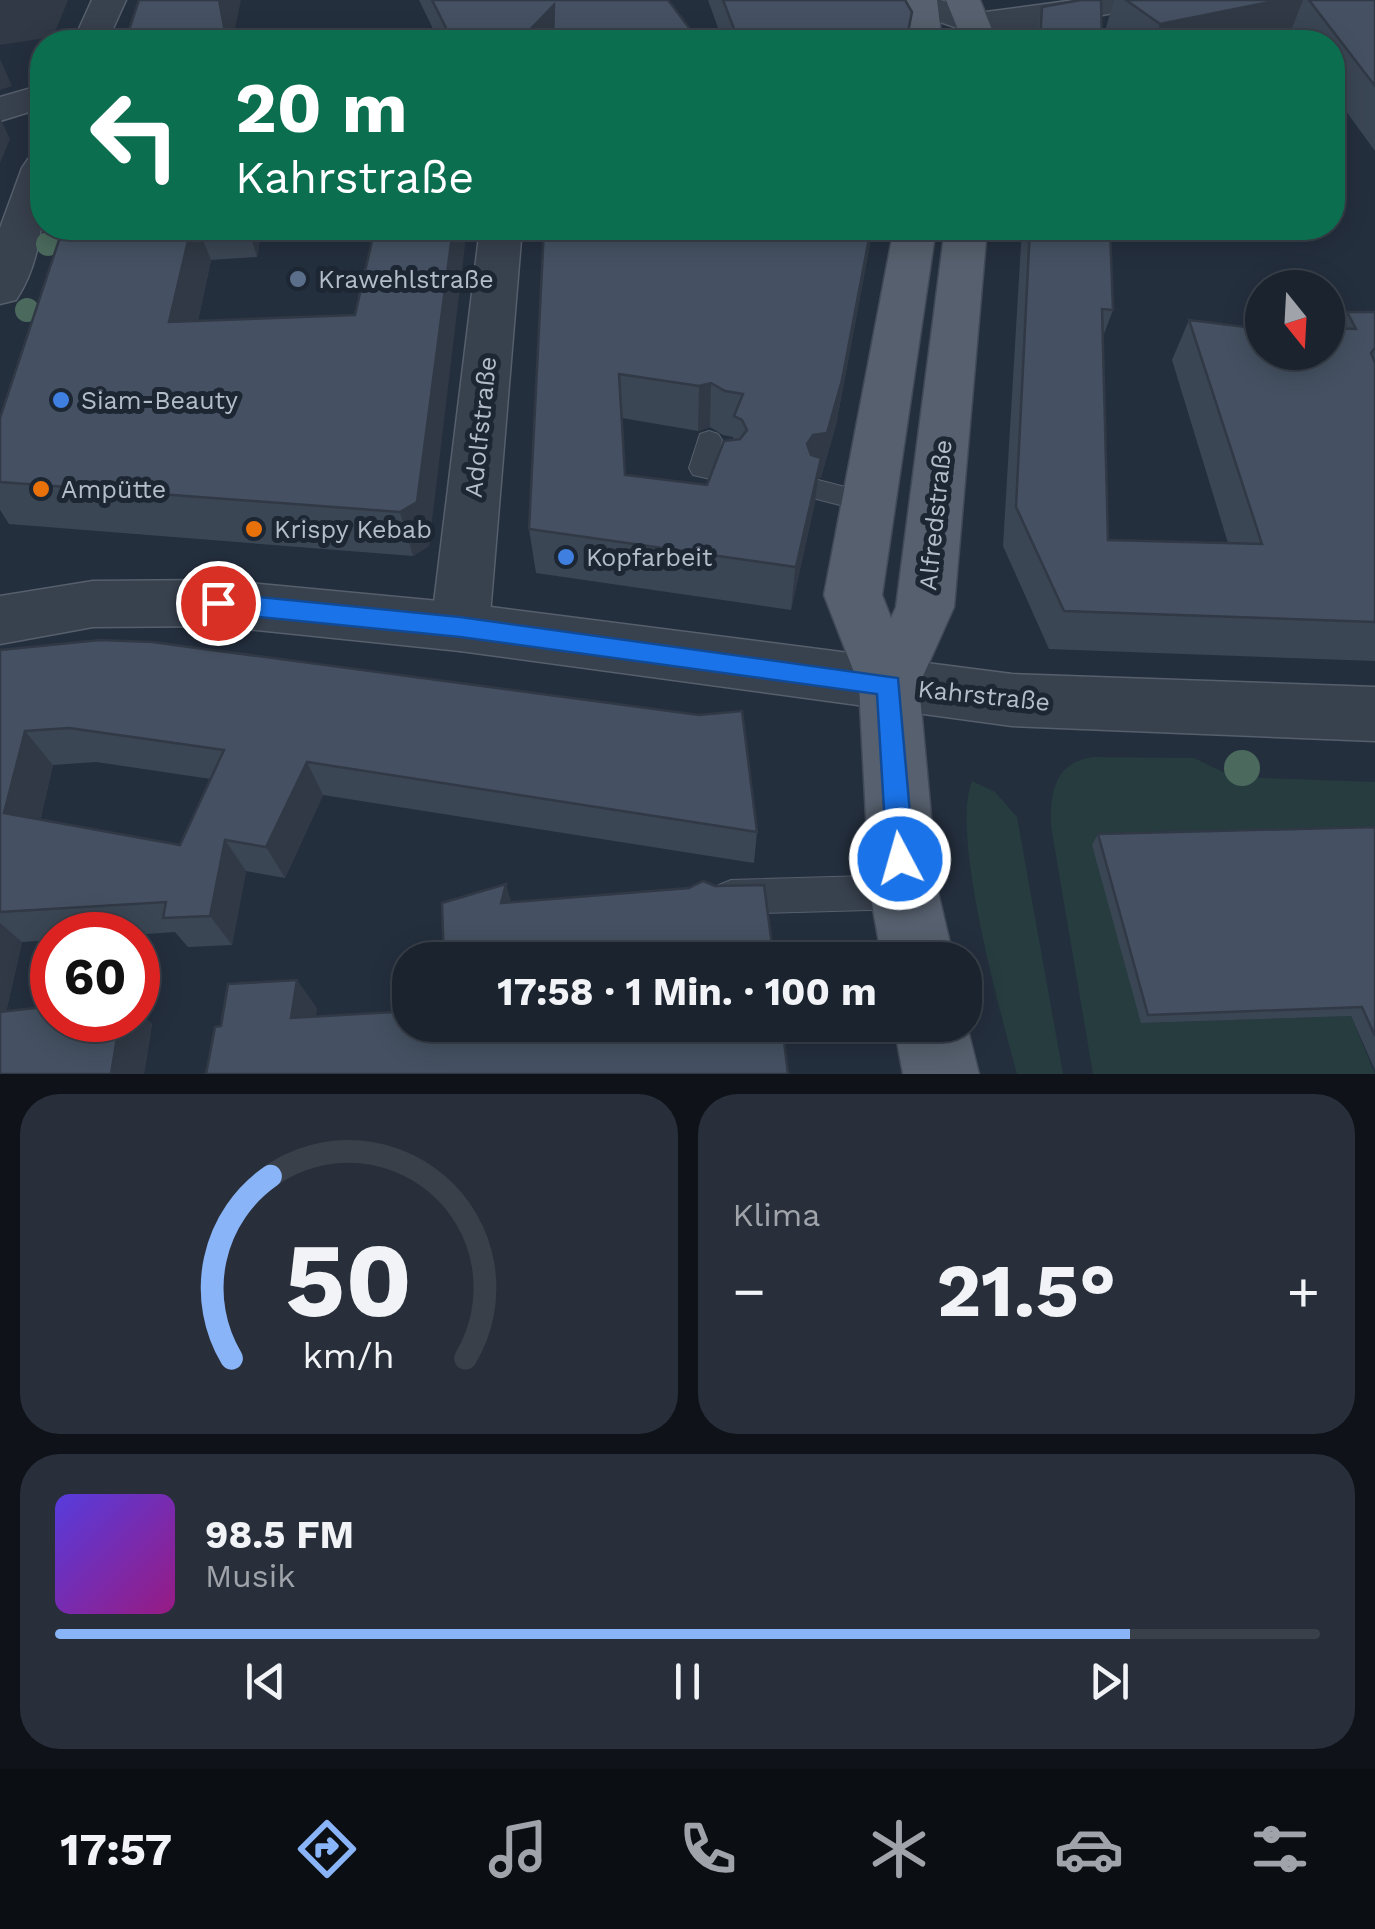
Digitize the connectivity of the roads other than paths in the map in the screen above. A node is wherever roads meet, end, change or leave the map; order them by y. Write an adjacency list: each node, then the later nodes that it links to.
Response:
1 (109, 0): 5 (street)
2 (1128, 0): 4 (street)
3 (921, 2): 4 (street); 6 (main road)
4 (973, 22)
5 (95, 30)
6 (921, 30)
7 (30, 100): 8 (street)
8 (0, 110)
9 (30, 214): 13 (street)
10 (500, 240): 19 (street, Adolfstraße)
11 (913, 240): 17 (main road)
12 (965, 240): 20 (main road, Alfredstraße)
13 (0, 290)
14 (709, 440): 15 (lane)
15 (728, 472)
16 (818, 490): 17 (lane)
17 (871, 503): 20 (main road)
18 (0, 620): 19 (street, Kahrstraße)
19 (460, 627): 20 (street, Kahrstraße)
20 (889, 685): 21 (street, Kahrstraße); 22 (main road)
21 (1375, 714)
22 (904, 892): 23 (lane); 24 (main road)
23 (714, 897)
24 (914, 942)
25 (934, 1042): 26 (main road)
26 (941, 1074)

